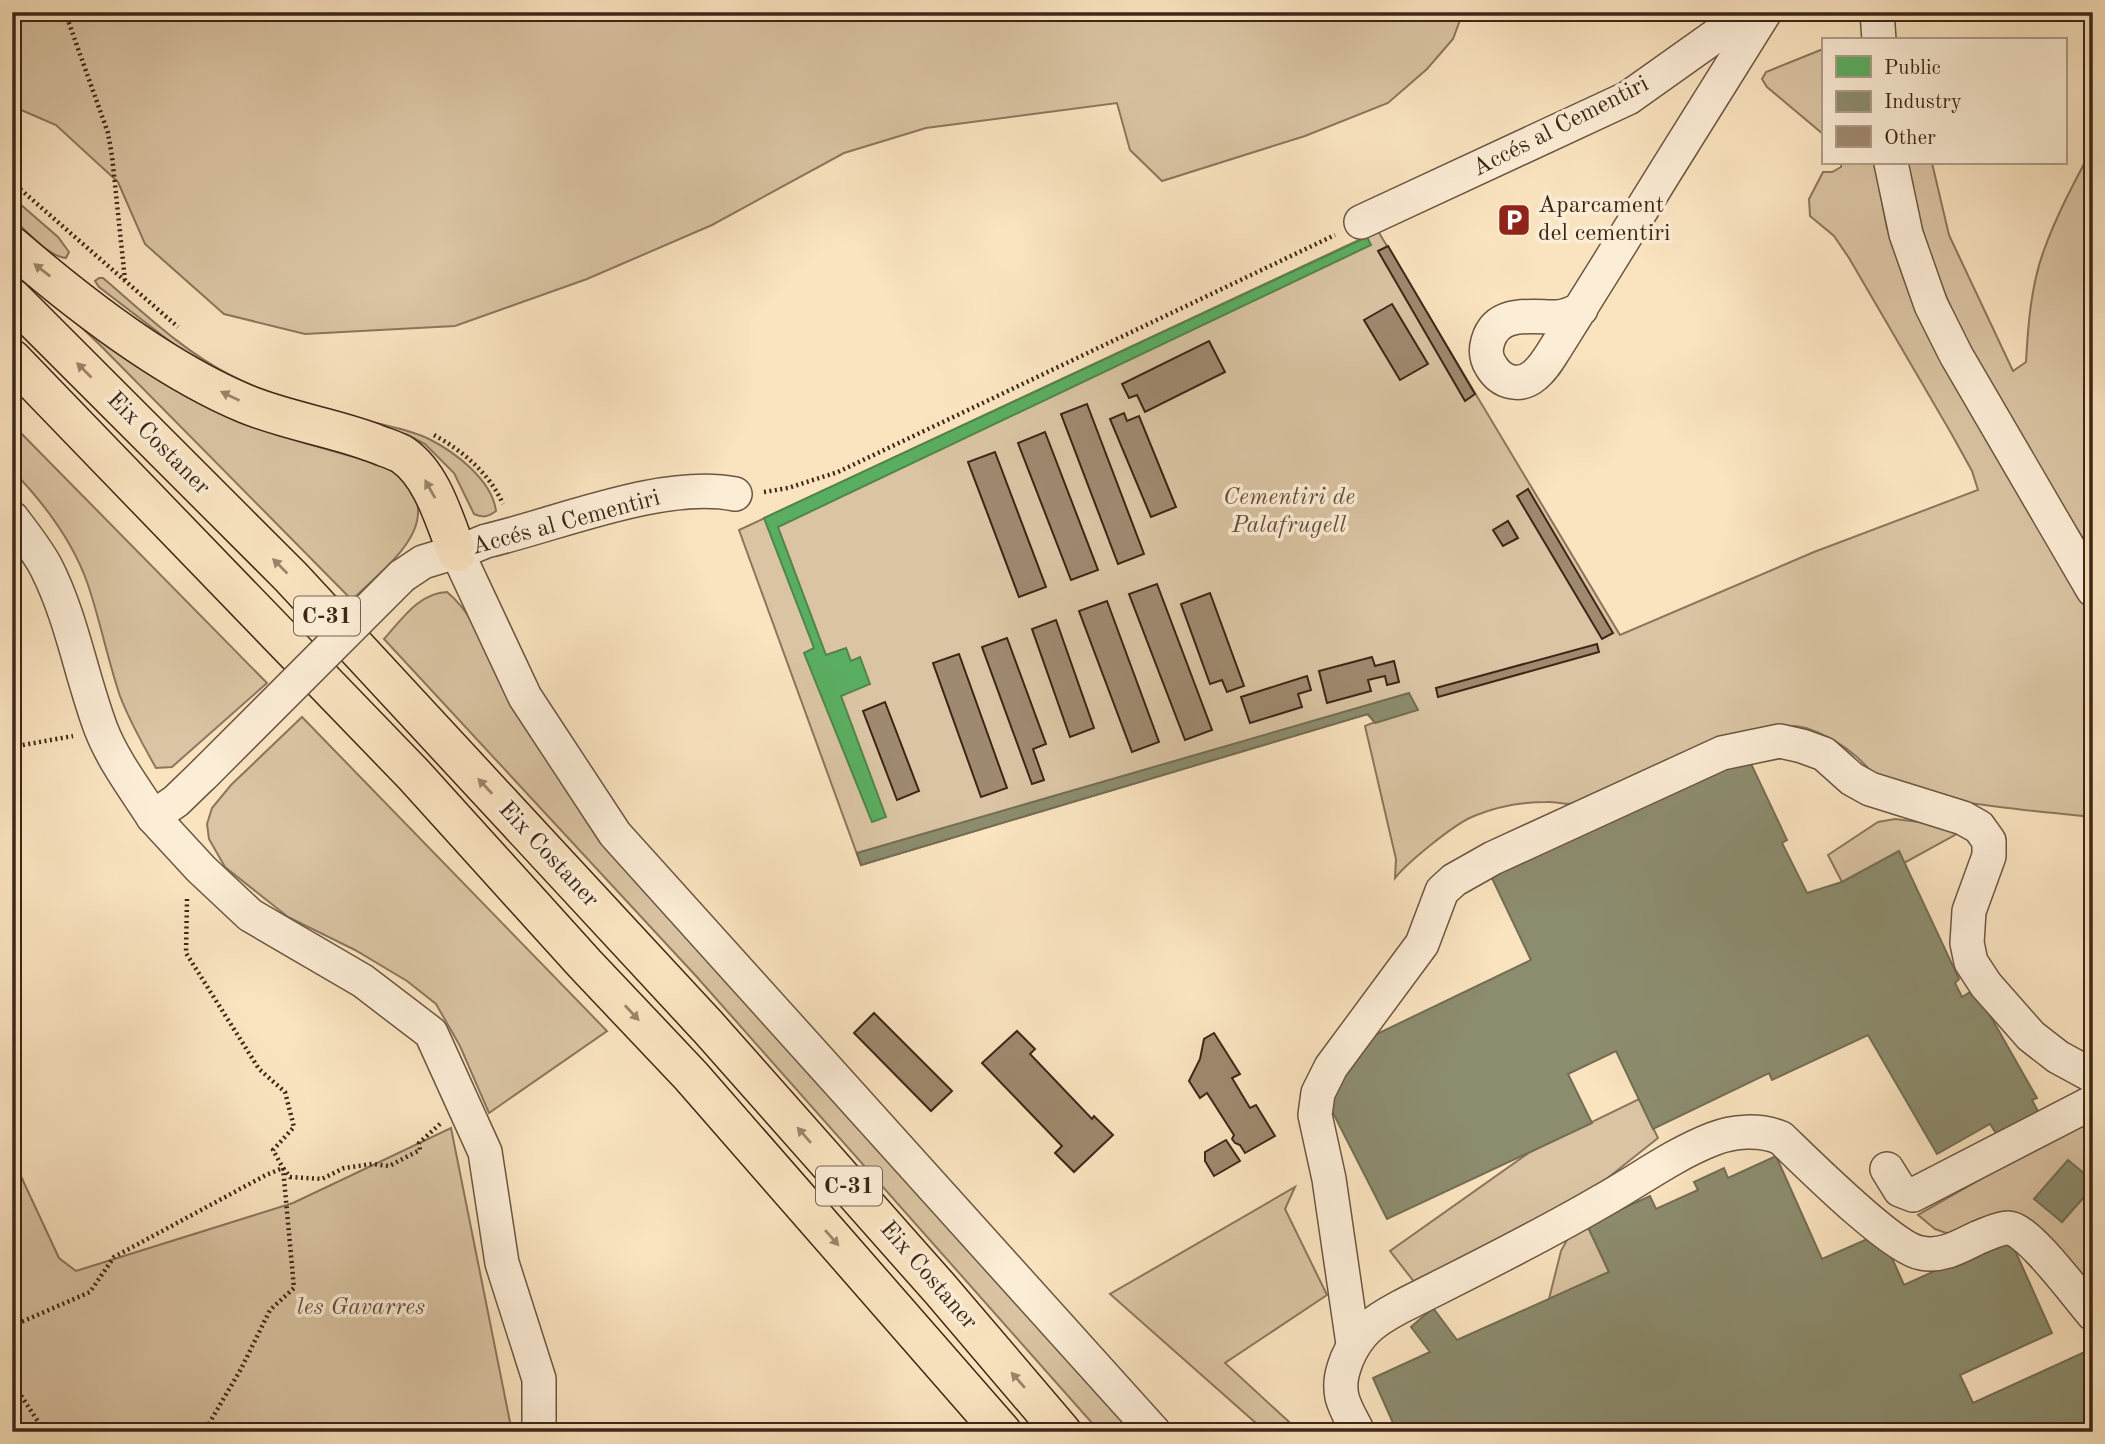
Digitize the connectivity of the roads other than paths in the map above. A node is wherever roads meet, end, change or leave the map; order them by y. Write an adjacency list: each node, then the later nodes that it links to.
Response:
1 (1749, 12): 4 (street, Accés al Cementiri)
2 (1765, 12): 7 (street)
3 (1891, 164): 13 (street)
4 (1361, 222)
5 (12, 246): 12 (highway, one-way to 5)
6 (12, 298): 23 (highway, Eix Costaner / C-31, one-way to 6)
7 (1581, 309)
8 (12, 359): 15 (highway, Eix Costaner / C-31)
9 (12, 395): 15 (highway)
10 (735, 494): 12 (street, Accés al Cementiri)
11 (12, 518): 14 (street)
12 (457, 552): 14 (street, Accés al Cementiri, bridge); 24 (street)
13 (2093, 590)
14 (153, 817): 21 (street)
15 (585, 964): 22 (highway, Eix Costaner / C-31, one-way to 22)
16 (2093, 1076): 20 (street)
17 (2093, 1102): 18 (street)
18 (1886, 1169)
19 (2093, 1314): 20 (street)
20 (1353, 1344): 25 (street)
21 (539, 1432)
22 (1002, 1432)
23 (1062, 1432)
24 (1154, 1432)
25 (1358, 1432)

